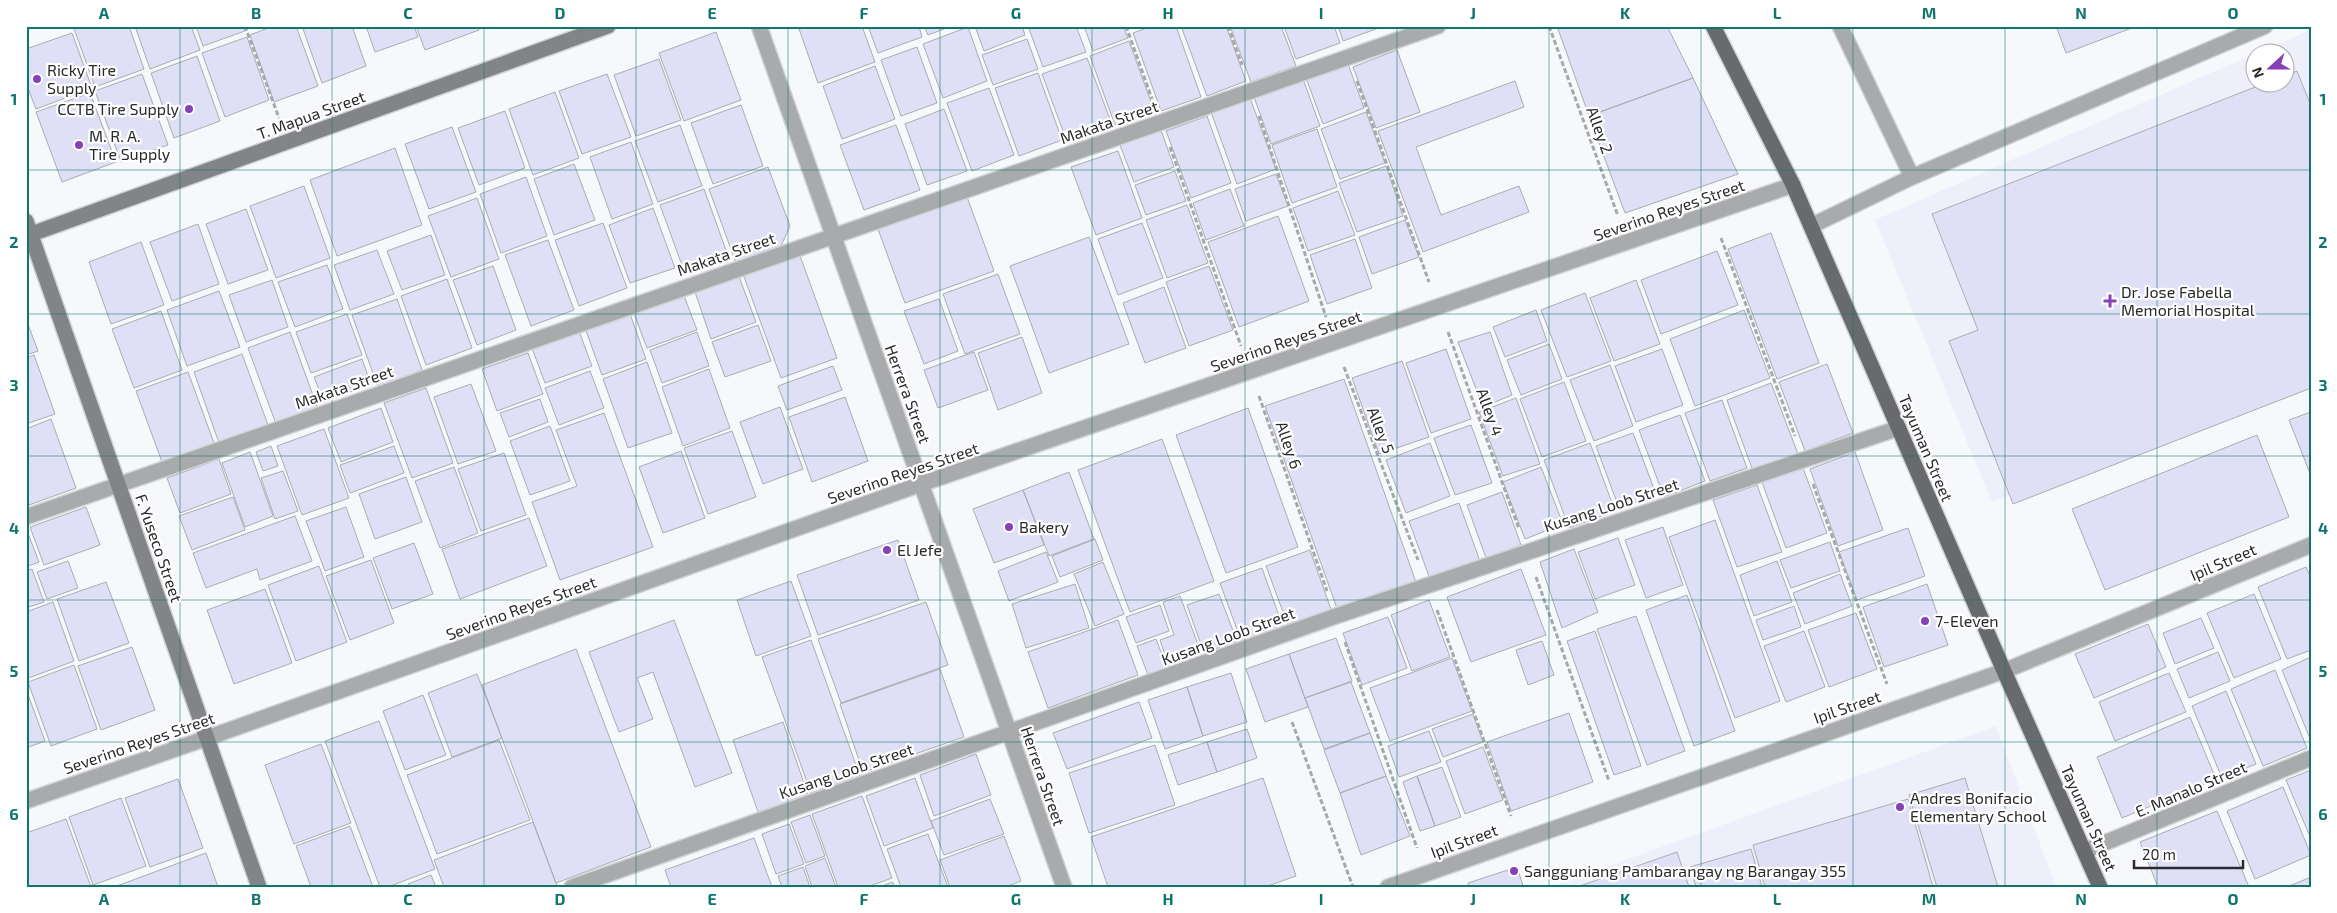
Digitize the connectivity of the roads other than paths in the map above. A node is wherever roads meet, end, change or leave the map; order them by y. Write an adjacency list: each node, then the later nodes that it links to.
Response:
1 (608, 26): 10 (street, T. Mapua Street)
2 (759, 26): 11 (street, Herrera Street)
3 (1438, 26): 11 (street, Makata Street)
4 (1712, 26): 8 (main road, Tayuman Street)
5 (1840, 26): 7 (street)
6 (2265, 26): 7 (street)
7 (1912, 177): 9 (street)
8 (1793, 185): 9 (main road, Tayuman Street); 14 (street, Severino Reyes Street)
9 (1811, 226): 12 (main road, Tayuman Street)
10 (28, 230): 13 (street, F. Yuseco Street)
11 (833, 235): 13 (street, Makata Street); 14 (street, Herrera Street)
12 (1899, 428): 17 (main road, Tayuman Street); 18 (street, Kusang Loob Street)
13 (118, 484): 15 (street, Makata Street); 19 (street, F. Yuseco Street)
14 (921, 484): 18 (street, Herrera Street); 19 (street, Severino Reyes Street)
15 (26, 517)
16 (2311, 545): 17 (street, Ipil Street)
17 (2004, 671): 22 (main road, Tayuman Street); 26 (street, Ipil Street)
18 (1009, 732): 24 (street, Kusang Loob Street); 25 (street, Herrera Street)
19 (208, 738): 21 (street, Severino Reyes Street); 23 (street, F. Yuseco Street)
20 (2311, 758): 22 (street, E. Manalo Street)
21 (26, 800)
22 (2085, 851): 27 (main road, Tayuman Street)
23 (259, 887)
24 (572, 887)
25 (1064, 887)
26 (1388, 887)
27 (2100, 887)

